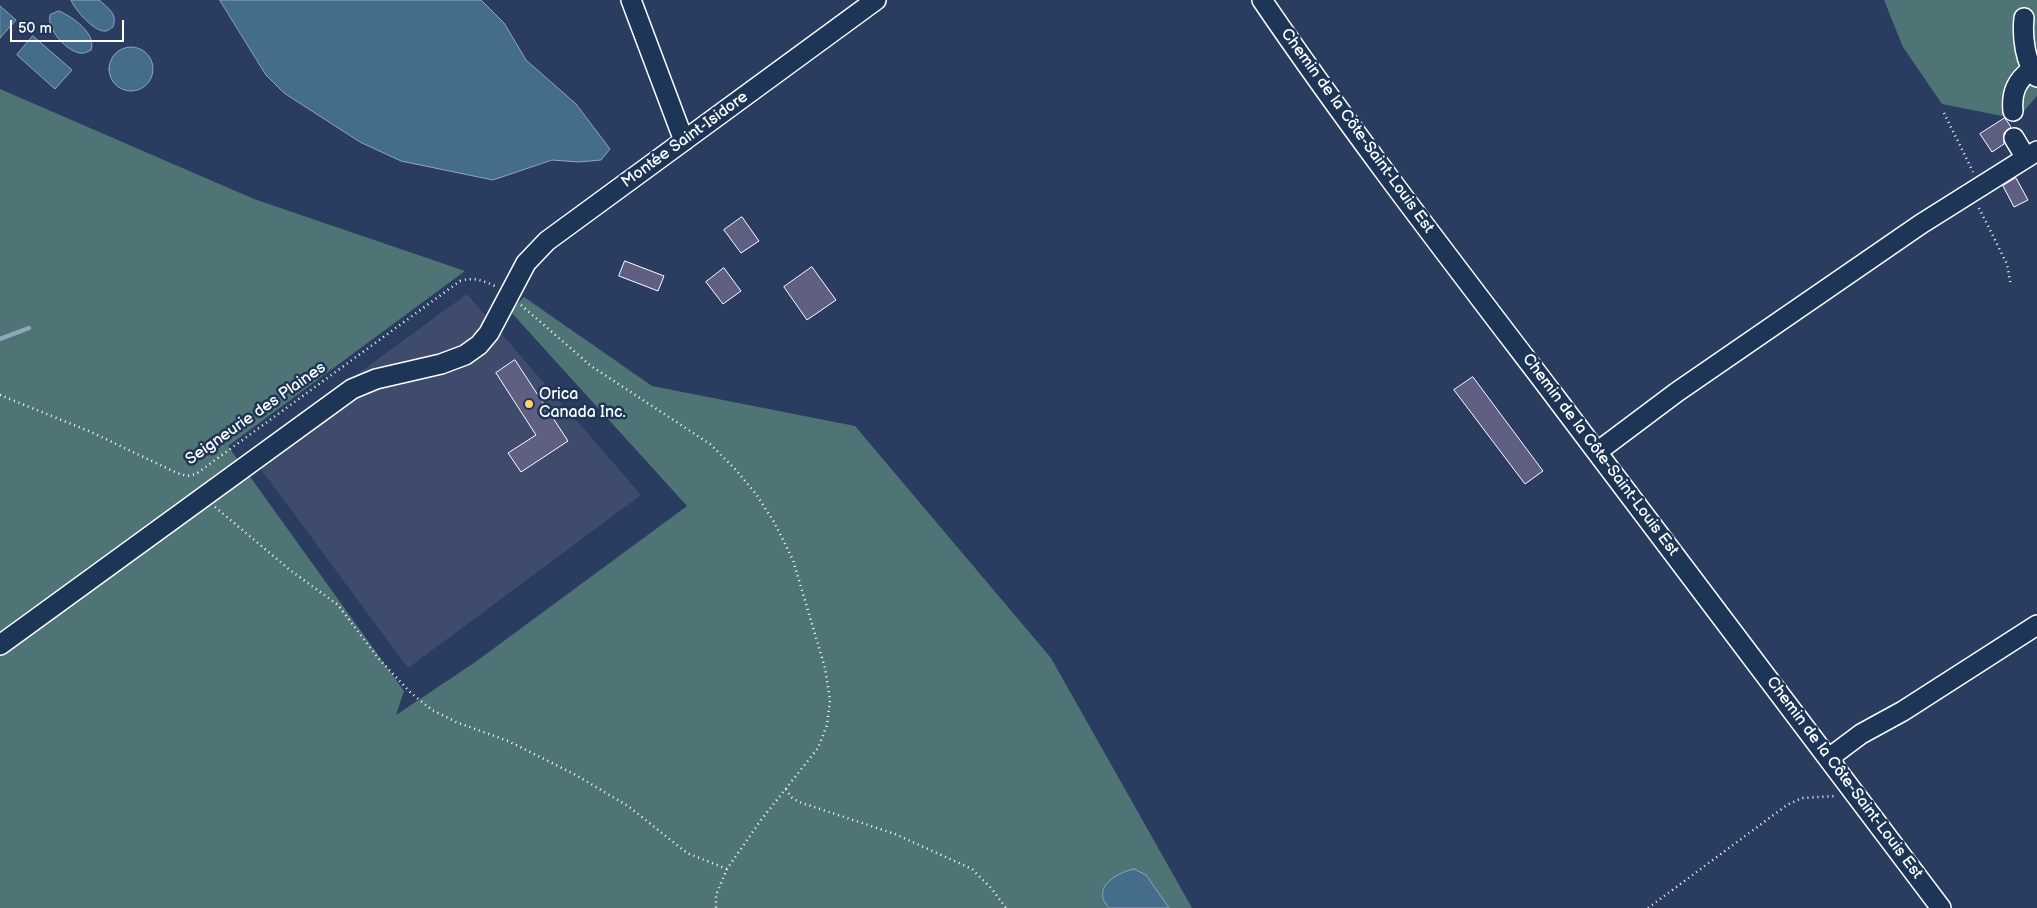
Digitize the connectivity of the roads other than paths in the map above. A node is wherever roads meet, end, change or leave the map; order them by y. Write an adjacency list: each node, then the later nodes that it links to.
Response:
1 (631, 0): 8 (street)
2 (876, 0): 8 (street, Montée Saint-Isidore)
3 (1262, 0): 10 (street, Chemin de la Côte-Saint-Louis Est)
4 (2024, 18): 5 (street)
5 (2034, 73): 6 (street)
6 (2013, 110)
7 (2014, 138): 9 (street)
8 (684, 141): 12 (street, Montée Saint-Isidore)
9 (2031, 155): 10 (street)
10 (1597, 452): 13 (street, Chemin de la Côte-Saint-Louis Est)
11 (2037, 625): 13 (street)
12 (0, 645)
13 (1829, 758): 14 (street, Chemin de la Côte-Saint-Louis Est)
14 (1941, 908)

